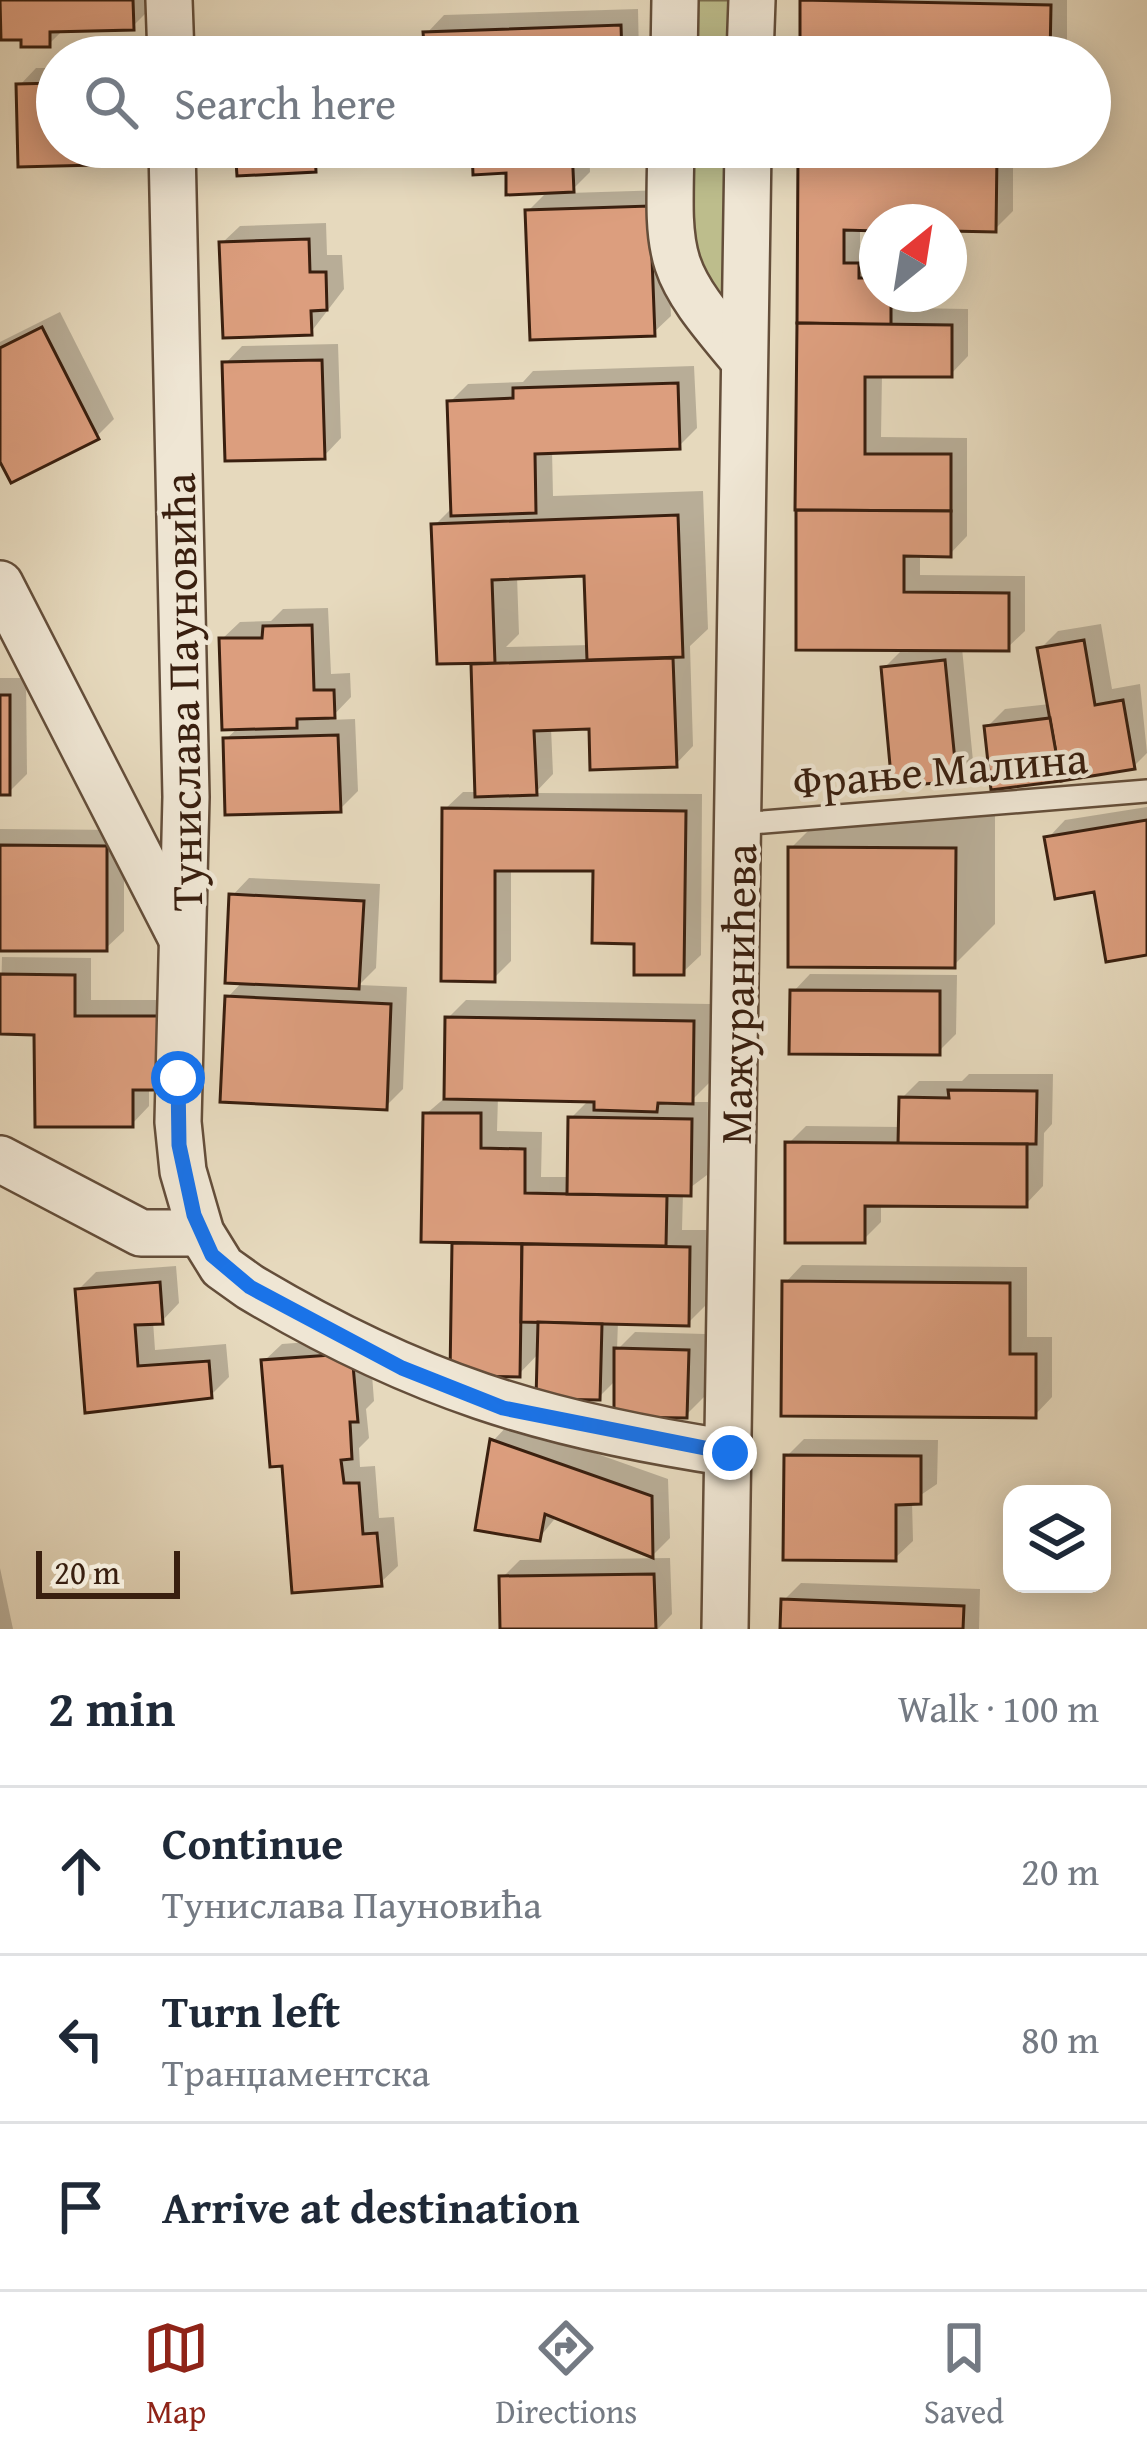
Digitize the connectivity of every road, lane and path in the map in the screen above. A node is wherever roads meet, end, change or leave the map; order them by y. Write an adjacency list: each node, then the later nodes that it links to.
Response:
1 (170, 0): 4 (street)
2 (675, 0): 5 (street)
3 (752, 0): 6 (street)
4 (171, 36)
5 (674, 36)
6 (751, 36)
7 (172, 168): 14 (street, Тунислава Пауновића)
8 (671, 168): 10 (street)
9 (747, 168): 10 (street, Мажуранићева)
10 (742, 358): 13 (street, Мажуранићева)
11 (0, 584): 14 (street)
12 (1147, 791): 13 (lane, Фрање Малина)
13 (740, 824): 17 (street, Мажуранићева)
14 (185, 944): 16 (street, Тунислава Пауновића)
15 (0, 1159): 16 (street)
16 (201, 1233): 17 (street)
17 (730, 1453): 18 (street, Мажуранићева)
18 (725, 1629)

